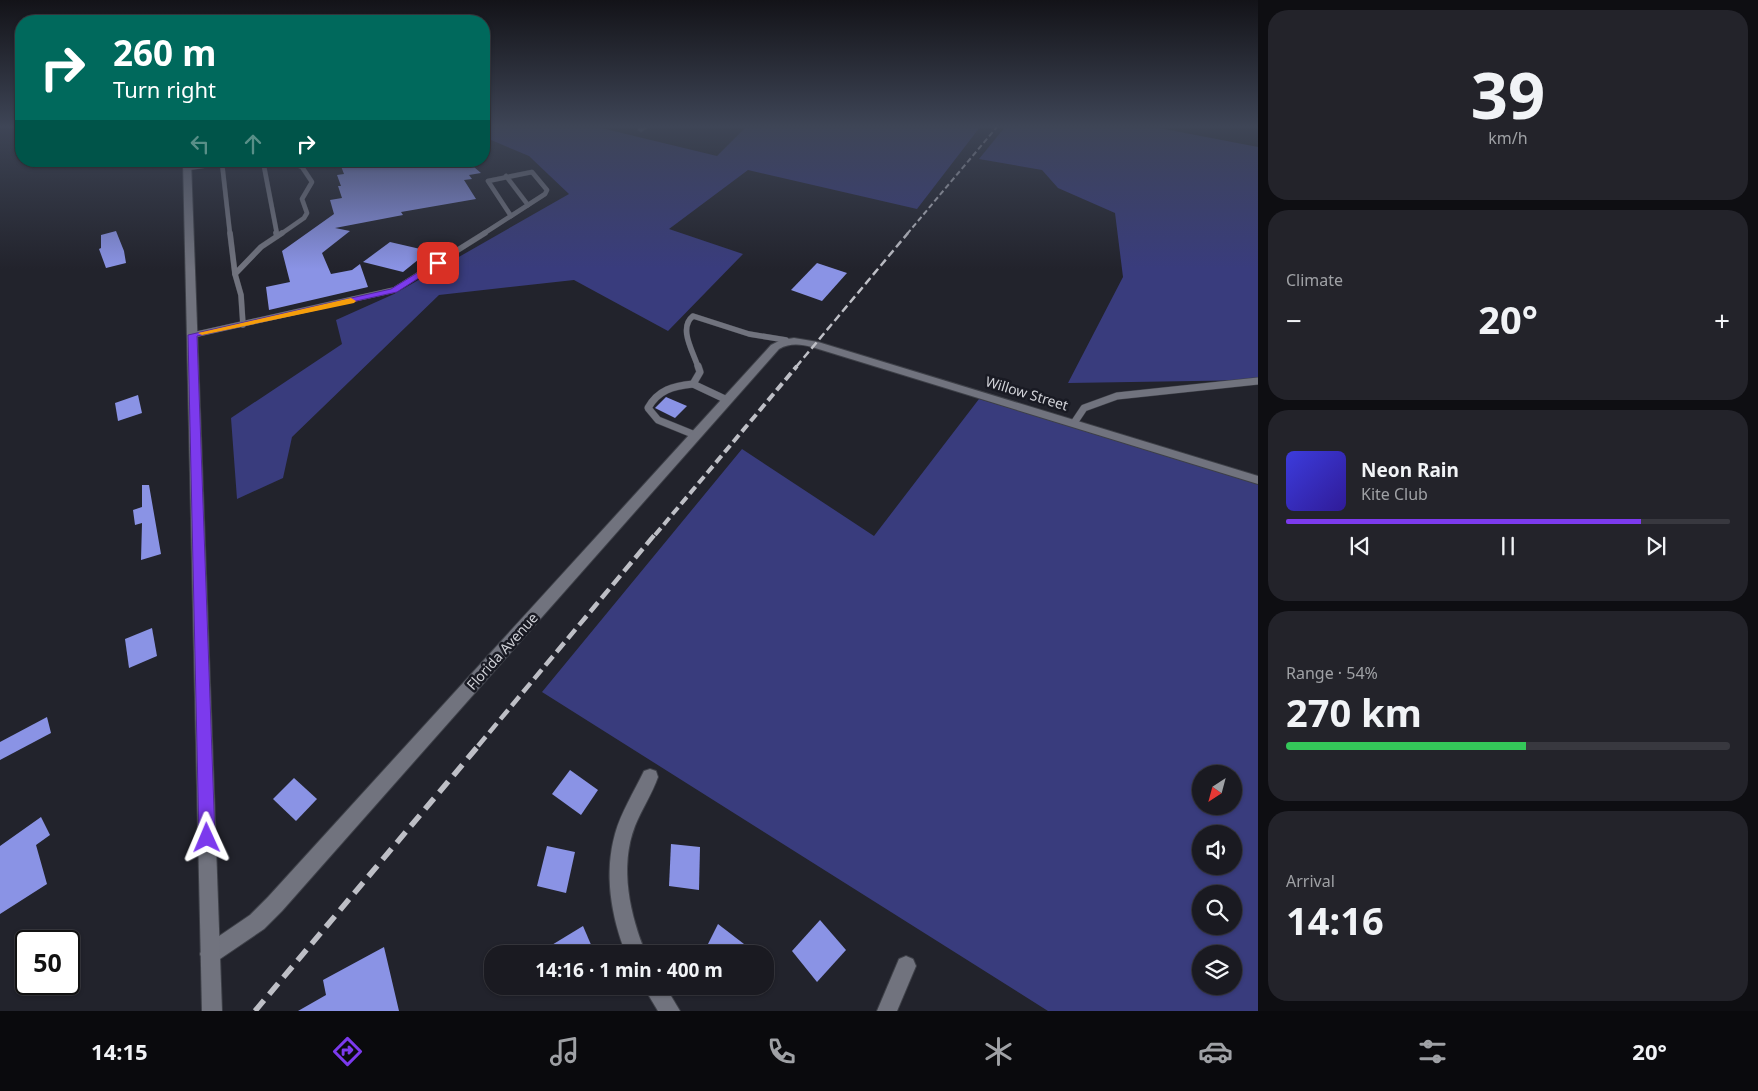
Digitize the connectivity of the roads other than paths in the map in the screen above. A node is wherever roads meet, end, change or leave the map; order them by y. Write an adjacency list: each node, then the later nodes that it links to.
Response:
1 (188, 174): 13 (street)
2 (223, 174): 11 (lane)
3 (265, 174): 10 (lane)
4 (309, 174): 10 (lane)
5 (518, 174): 7 (lane)
6 (534, 174): 8 (lane)
7 (506, 176): 8 (lane); 9 (lane)
8 (528, 205): 9 (lane)
9 (511, 216): 12 (lane)
10 (277, 236): 11 (lane)
11 (235, 274): 12 (lane)
12 (243, 325): 13 (lane)
13 (193, 335): 23 (street)
14 (786, 340): 16 (lane); 17 (street, Florida Avenue); 18 (street, Willow Street)
15 (1258, 380): 18 (lane)
16 (693, 384): 17 (lane); 19 (lane)
17 (728, 400): 19 (street, Florida Avenue)
18 (1074, 423): 20 (street, Willow Street)
19 (695, 435): 23 (street, Florida Avenue)
20 (1258, 480)
21 (650, 777): 22 (street)
22 (633, 945)
23 (210, 954): 26 (street)
24 (906, 966): 28 (street)
25 (659, 995): 27 (street)
26 (212, 1011)
27 (670, 1011)
28 (887, 1011)

